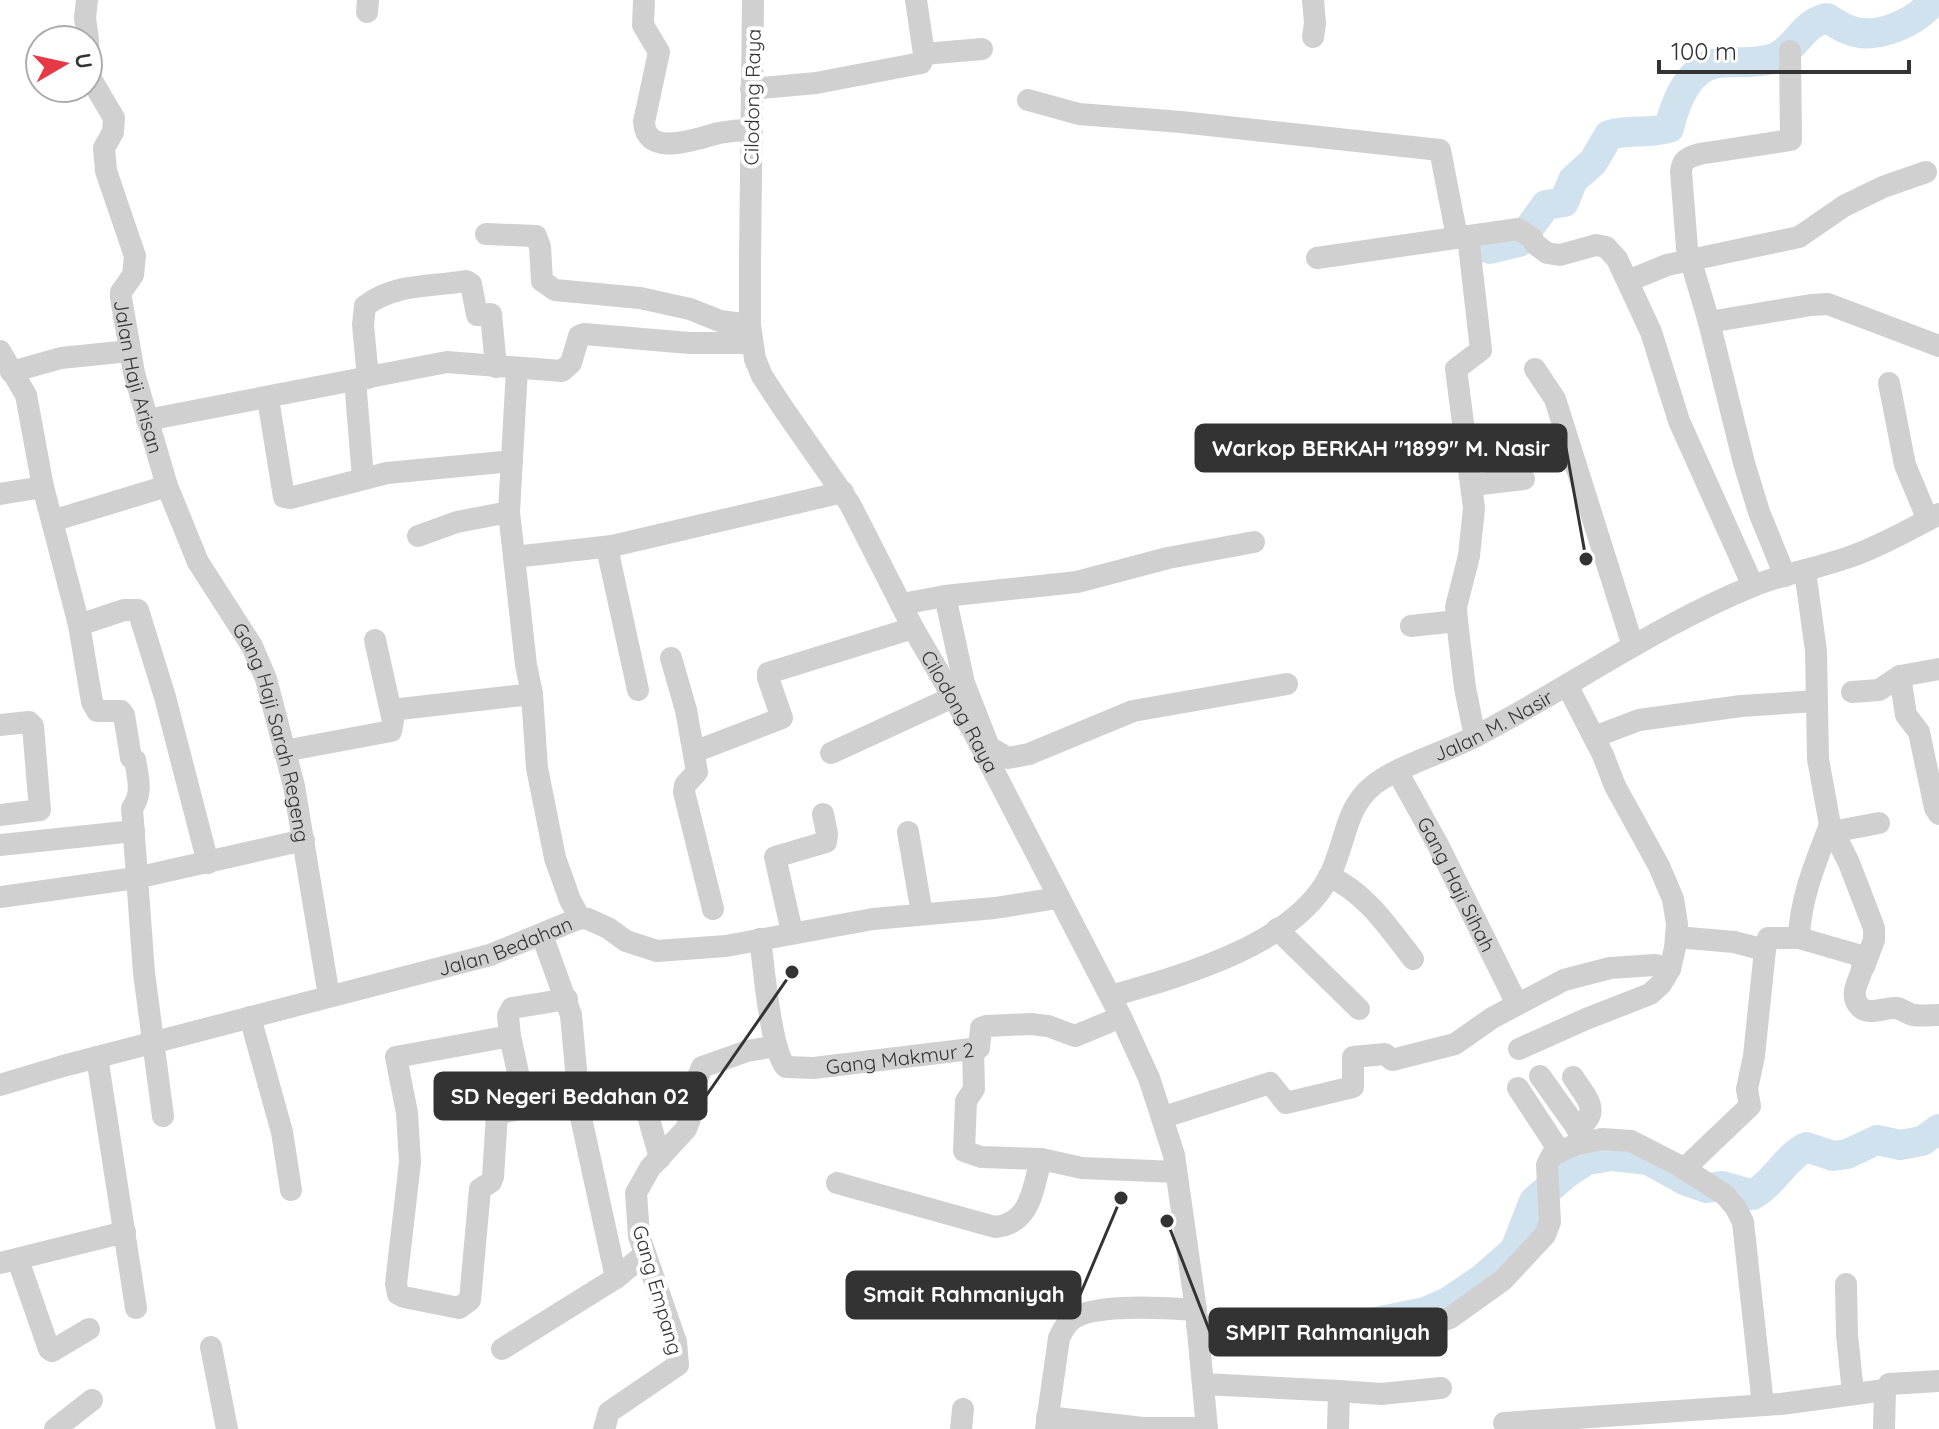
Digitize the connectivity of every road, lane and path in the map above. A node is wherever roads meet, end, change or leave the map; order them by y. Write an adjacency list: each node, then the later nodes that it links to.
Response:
1 (87, 0): 6 (street, Jalan Haji Arisan)
2 (644, 0): 14 (street)
3 (753, 0): 11 (street, Cilodong Raya)
4 (916, 0): 10 (street)
5 (1313, 0): 7 (street)
6 (88, 24)
7 (1313, 37)
8 (982, 49): 10 (street)
9 (1790, 51): 18 (street)
10 (924, 54): 11 (street)
11 (751, 89): 14 (street, Cilodong Raya)
12 (1028, 100): 17 (street)
13 (104, 101): 25 (street, Jalan Haji Arisan)
14 (750, 130): 22 (street, Cilodong Raya)
15 (1926, 172): 18 (street)
16 (486, 234): 22 (street)
17 (1462, 237): 19 (street); 20 (street); 36 (street)
18 (1690, 255): 20 (street); 21 (street)
19 (1317, 258)
20 (1628, 281): 49 (street)
21 (1709, 322): 23 (street); 48 (street)
22 (751, 328): 26 (street); 39 (street, Cilodong Raya)
23 (1939, 346)
24 (0, 351): 28 (street)
25 (129, 351): 28 (street); 32 (street, Jalan Haji Arisan)
26 (507, 368): 29 (street); 29 (street); 33 (street)
27 (1535, 369): 57 (street)
28 (11, 372): 38 (street)
29 (361, 379): 31 (street); 34 (street)
30 (1889, 383): 42 (street)
31 (268, 399): 32 (street); 34 (street)
32 (147, 420): 37 (street, Jalan Haji Arisan)
33 (512, 461): 34 (street); 41 (street)
34 (363, 478)
35 (1524, 479): 36 (street)
36 (1472, 485): 52 (street)
37 (167, 486): 43 (street); 72 (street, Gang Haji Sarah Regeng)
38 (43, 487): 40 (street); 43 (street)
39 (843, 492): 46 (street); 51 (street, Cilodong Raya)
40 (0, 494)
41 (509, 512): 44 (street); 47 (street)
42 (1933, 517): 48 (street, Jalan M. Nasir)
43 (52, 521): 53 (street)
44 (418, 536)
45 (1254, 542): 50 (street)
46 (612, 546): 47 (street); 63 (street)
47 (514, 557): 65 (street)
48 (1795, 574): 49 (street, Jalan M. Nasir); 67 (street)
49 (1753, 586): 57 (street, Jalan M. Nasir)
50 (945, 596): 51 (street); 61 (street)
51 (902, 604): 55 (street, Cilodong Raya)
52 (1457, 621): 54 (street); 70 (street)
53 (79, 625): 82 (street); 86 (street)
54 (1411, 626)
55 (913, 628): 66 (street, Cilodong Raya); 73 (street)
56 (375, 640): 68 (street)
57 (1633, 646): 62 (street, Jalan M. Nasir)
58 (671, 658): 73 (street)
59 (1939, 669): 60 (street)
60 (1900, 676): 64 (street); 75 (street)
61 (1287, 684)
62 (1567, 685): 70 (street, Jalan M. Nasir); 71 (street)
63 (638, 690)
64 (1852, 692)
65 (532, 694): 68 (street); 93 (street)
66 (953, 697): 74 (street); 90 (street, Cilodong Raya)
67 (1816, 701): 71 (street); 81 (street)
68 (391, 710): 72 (street)
69 (0, 725): 79 (street)
70 (1475, 737): 76 (street, Jalan M. Nasir)
71 (1594, 737): 97 (street)
72 (284, 751): 84 (street, Gang Haji Sarah Regeng)
73 (694, 752): 91 (street)
74 (831, 753)
75 (1933, 766): 78 (street)
76 (1397, 771): 87 (street, Jalan M. Nasir); 106 (street, Gang Haji Sihah)
77 (823, 814): 95 (street)
78 (1939, 814)
79 (0, 815)
80 (1879, 823): 81 (street)
81 (1831, 828): 98 (street); 102 (street)
82 (134, 831): 85 (street); 88 (street)
83 (908, 832): 92 (street)
84 (304, 840): 86 (street); 104 (street, Gang Haji Sarah Regeng)
85 (0, 845)
86 (208, 863): 88 (street)
87 (1329, 876): 94 (street, Jalan M. Nasir); 101 (street)
88 (136, 878): 89 (street); 113 (street)
89 (0, 897)
90 (1058, 898): 92 (street, Jalan Bedahan); 105 (street, Cilodong Raya)
91 (713, 909)
92 (922, 914): 95 (street, Jalan Bedahan)
93 (580, 918): 96 (street, Jalan Bedahan); 99 (street, Jalan Bedahan)
94 (1277, 929): 105 (street, Jalan M. Nasir); 108 (street)
95 (792, 932): 99 (street, Jalan Bedahan)
96 (542, 935): 104 (street, Jalan Bedahan); 107 (street)
97 (1676, 937): 100 (street); 103 (street)
98 (1799, 938): 100 (street); 102 (street)
99 (760, 939): 114 (street)
100 (1765, 950): 129 (street)
101 (1413, 959)
102 (1864, 967): 109 (street)
103 (1670, 969): 116 (street); 124 (street)
104 (329, 996): 110 (street, Jalan Bedahan)
105 (1111, 996): 111 (street, Cilodong Raya)
106 (1513, 996)
107 (567, 999): 112 (street); 122 (street)
108 (1359, 1009)
109 (1939, 1015)
110 (250, 1017): 113 (street, Jalan Bedahan); 132 (street)
111 (1121, 1017): 115 (street, Gang Makmur 2); 124 (street, Cilodong Raya)
112 (510, 1036): 112 (street)
113 (152, 1042): 117 (street, Jalan Bedahan); 123 (street)
114 (776, 1046): 115 (street, Gang Makmur 2); 127 (street, Gang Empang)
115 (973, 1049): 128 (street)
116 (1519, 1049)
117 (97, 1057): 120 (street, Jalan Bedahan); 133 (street)
118 (1540, 1076): 125 (street)
119 (1573, 1077): 125 (street)
120 (0, 1085)
121 (1518, 1088): 126 (street)
122 (580, 1110): 127 (street); 136 (street)
123 (163, 1116)
124 (1164, 1117): 130 (street, Cilodong Raya)
125 (1582, 1135): 126 (street); 129 (street)
126 (1560, 1152): 139 (street)
127 (660, 1158): 134 (street, Gang Empang)
128 (1041, 1159): 130 (street); 131 (street)
129 (1684, 1169): 150 (street)
130 (1176, 1172): 139 (street, Cilodong Raya)
131 (837, 1183)
132 (291, 1190)
133 (125, 1232): 135 (street); 138 (street)
134 (645, 1254): 136 (street); 158 (street, Gang Empang)
135 (9, 1261): 140 (street)
136 (616, 1278): 142 (street)
137 (1846, 1284): 148 (street)
138 (136, 1308)
139 (1197, 1318): 144 (street, Cilodong Raya); 152 (street)
140 (89, 1329)
141 (211, 1347): 157 (street)
142 (502, 1349)
143 (1939, 1381): 146 (street)
144 (1204, 1384): 147 (street); 155 (street, Cilodong Raya)
145 (1441, 1388): 147 (street)
146 (1885, 1390): 148 (street); 160 (street)
147 (1339, 1391): 159 (street)
148 (1853, 1393): 150 (street)
149 (92, 1400): 156 (street)
150 (1763, 1405): 151 (street)
151 (1710, 1418): 154 (street)
152 (1047, 1423): 155 (street)
153 (1504, 1423): 154 (street)
154 (1555, 1424)
155 (1206, 1428)
156 (55, 1429)
157 (227, 1429)
158 (604, 1429)
159 (1338, 1429)
160 (1884, 1429)

